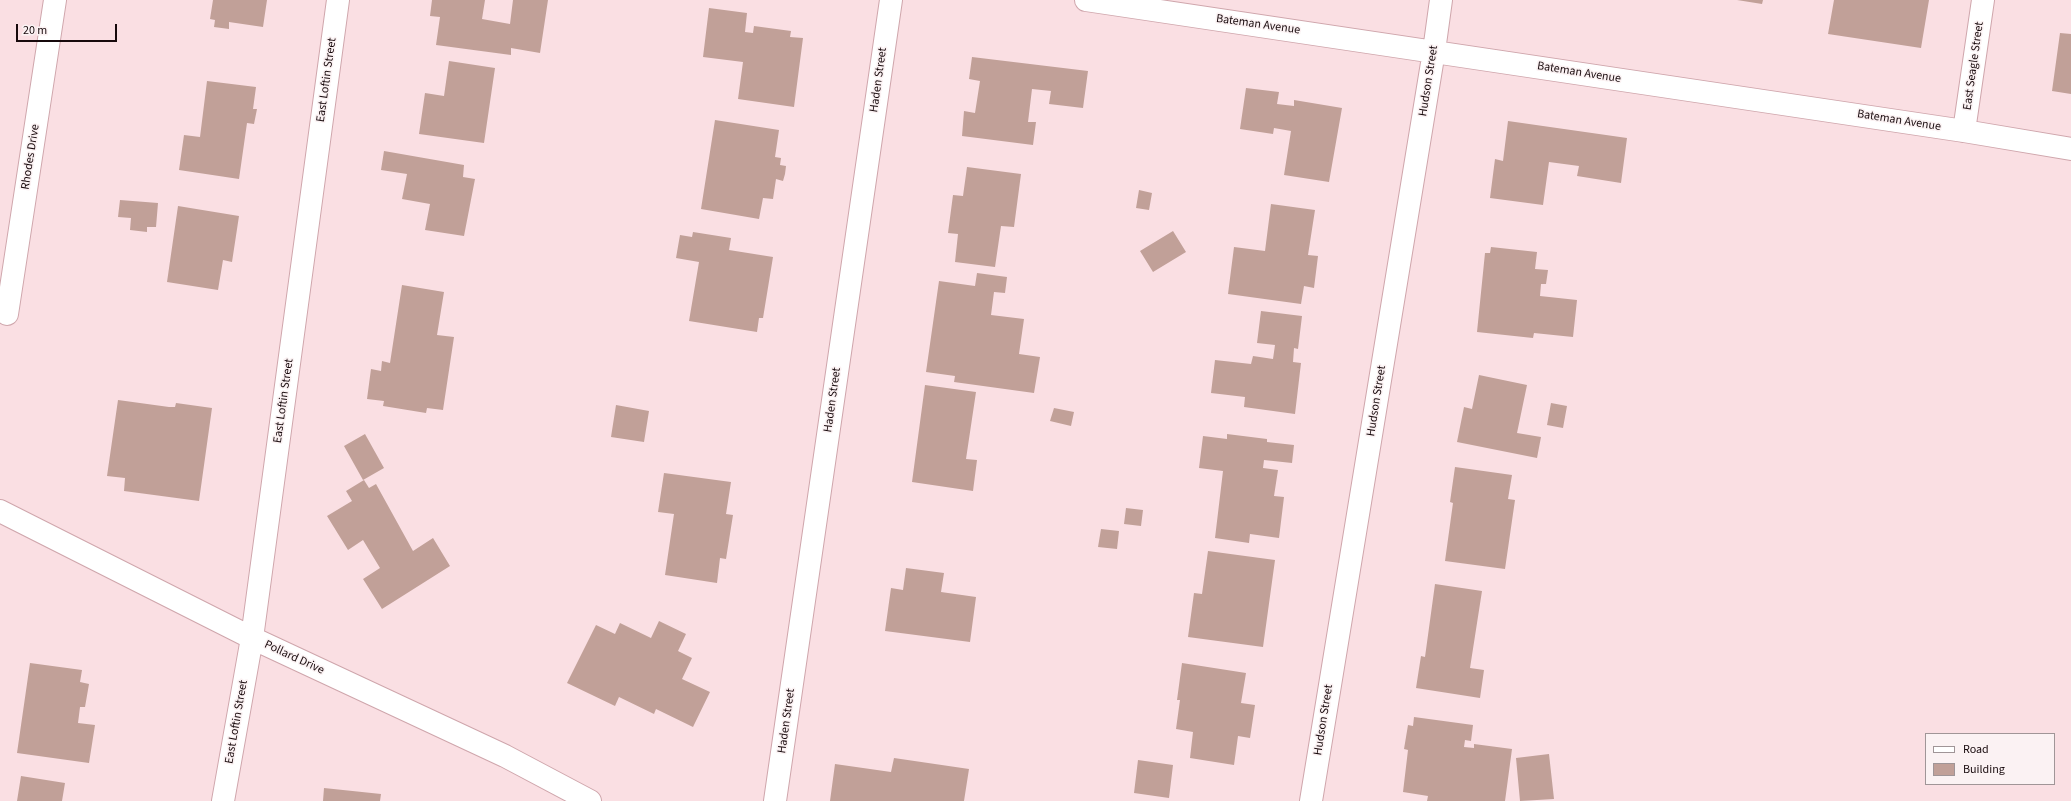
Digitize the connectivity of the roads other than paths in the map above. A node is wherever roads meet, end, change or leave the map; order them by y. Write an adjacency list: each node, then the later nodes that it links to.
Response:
1 (54, 0): 10 (street, Rhodes Drive)
2 (338, 0): 12 (street, East Loftin Street)
3 (891, 0): 15 (street, Haden Street)
4 (1086, 0): 7 (street, Bateman Avenue)
5 (1441, 0): 7 (street, Hudson Street)
6 (1983, 0): 8 (street, East Seagle Street)
7 (1434, 51): 8 (street, Bateman Avenue); 16 (street, Hudson Street)
8 (1964, 131): 9 (street, Bateman Avenue)
9 (2071, 149)
10 (7, 314)
11 (0, 511): 12 (street, Pollard Drive)
12 (252, 638): 13 (street, East Loftin Street); 14 (street, Pollard Drive)
13 (223, 801)
14 (590, 801)
15 (775, 801)
16 (1311, 801)

